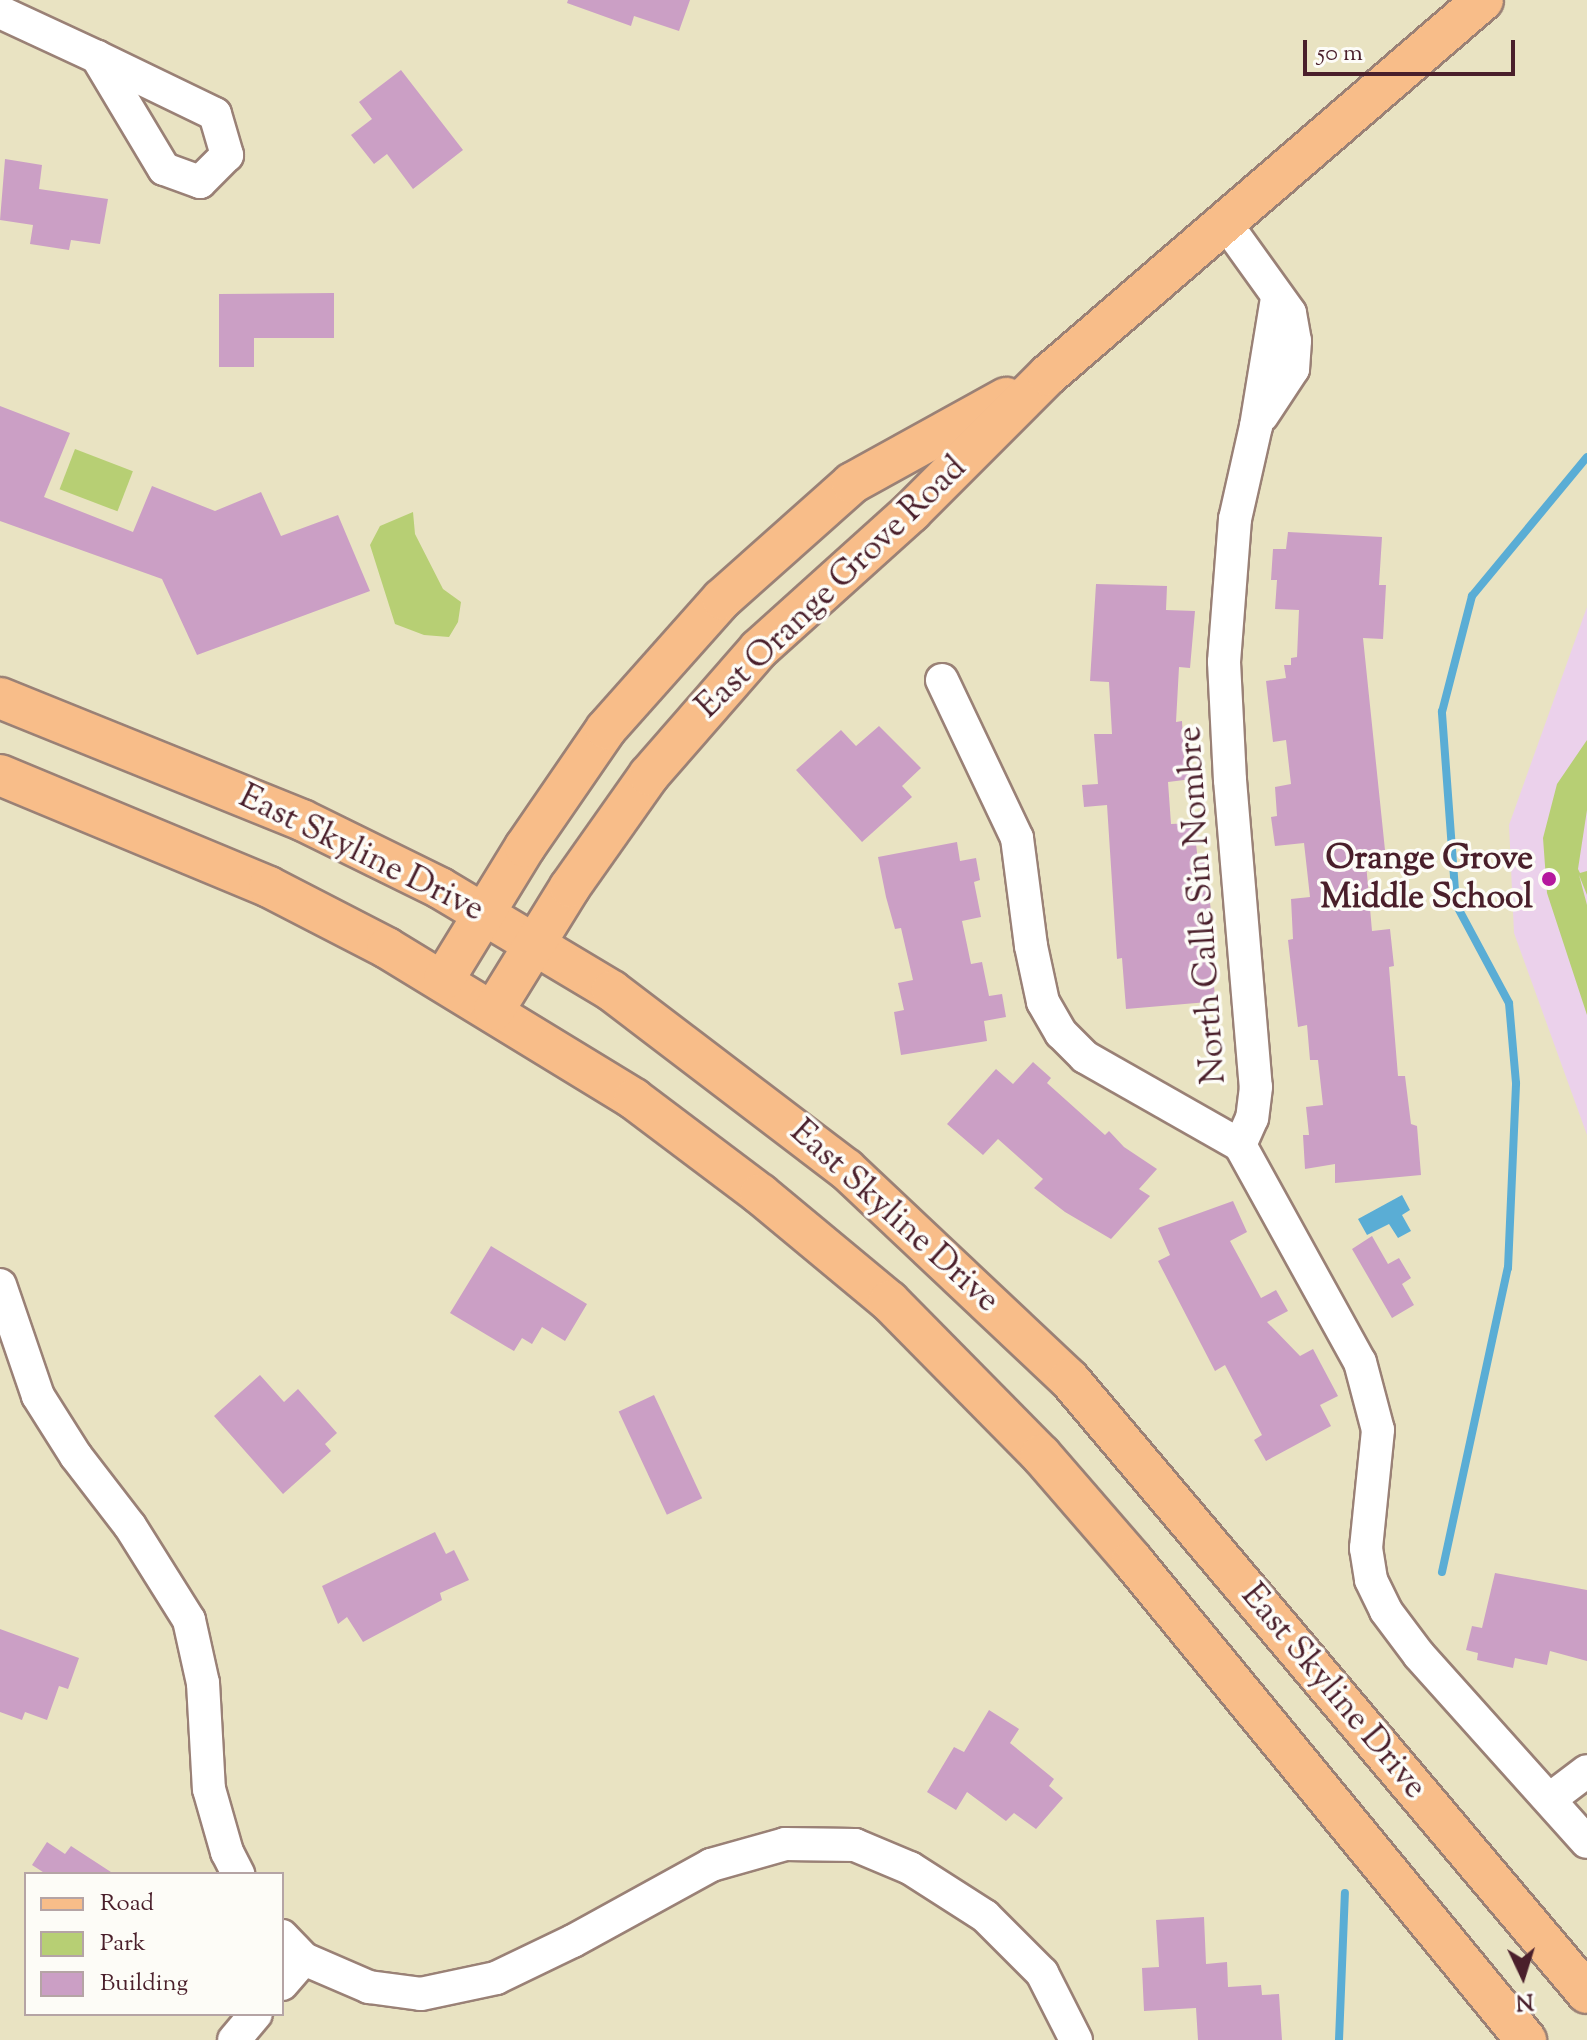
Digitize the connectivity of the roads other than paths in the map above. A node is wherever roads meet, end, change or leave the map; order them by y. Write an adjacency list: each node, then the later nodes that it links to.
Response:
1 (1483, 0): 4 (main road, East Orange Grove Road)
2 (0, 12): 3 (street)
3 (97, 57)
4 (1224, 221): 5 (street, North Calle Sin Nombre); 6 (main road, East Orange Grove Road)
5 (1277, 298): 7 (street, North Calle Sin Nombre); 7 (street, North Calle Sin Nombre)
6 (1048, 375): 11 (main road, East Orange Grove Road); 12 (main road, East Orange Grove Road)
7 (1256, 426): 15 (street, North Calle Sin Nombre)
8 (942, 680): 15 (street)
9 (0, 698): 11 (main road, East Skyline Drive)
10 (0, 775): 13 (main road, East Skyline Drive)
11 (484, 913): 12 (main road, East Skyline Drive); 13 (main road, East Orange Grove Road)
12 (534, 942): 14 (main road, East Orange Grove Road); 24 (main road, East Skyline Drive)
13 (444, 979): 14 (main road, East Skyline Drive)
14 (494, 1010): 28 (main road, East Skyline Drive)
15 (1240, 1145): 18 (street)
16 (0, 1285): 20 (street)
17 (1587, 1771): 18 (street)
18 (1550, 1799): 19 (street)
19 (1587, 1842)
20 (237, 1872)
21 (284, 1938): 22 (street)
22 (304, 1959): 23 (street); 27 (street)
23 (284, 1982)
24 (1587, 1993)
25 (254, 2016): 26 (street)
26 (234, 2040)
27 (1076, 2040)
28 (1526, 2040)

